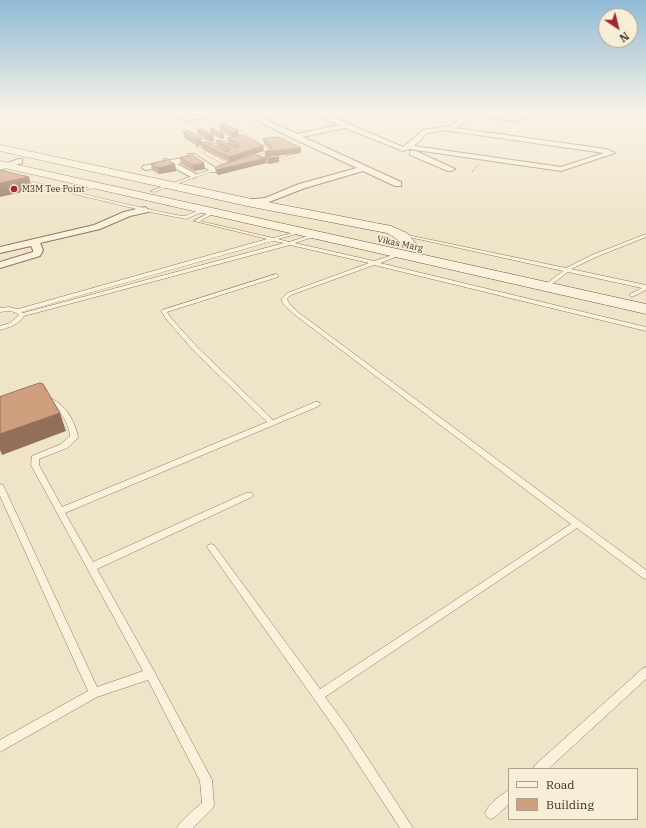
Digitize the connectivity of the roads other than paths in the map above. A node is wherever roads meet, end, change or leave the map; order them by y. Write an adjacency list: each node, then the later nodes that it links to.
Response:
1 (17, 152): 22 (main road)
2 (268, 152): 9 (lane)
3 (328, 152): 19 (street)
4 (414, 152): 16 (street)
5 (433, 152): 6 (street)
6 (608, 152)
7 (206, 153): 15 (lane)
8 (293, 156): 9 (lane)
9 (257, 157): 10 (lane)
10 (250, 159)
11 (198, 160): 14 (street); 14 (street); 18 (street)
12 (5, 163): 24 (main road); 25 (main road, Vikas Marg)
13 (236, 163): 15 (lane)
14 (174, 165): 17 (street); 20 (street)
15 (229, 165): 18 (lane)
16 (451, 169)
17 (149, 170)
18 (215, 170): 20 (lane)
19 (368, 170): 23 (street); 26 (street); 28 (street)
20 (192, 176): 22 (lane)
21 (14, 178): 27 (lane)
22 (170, 184): 25 (lane); 29 (main road)
23 (398, 184)
24 (100, 186): 27 (lane); 33 (main road)
25 (153, 191): 30 (main road, Vikas Marg)
26 (290, 191): 28 (street); 29 (street)
27 (69, 192): 32 (lane)
28 (302, 193): 31 (street)
29 (248, 202): 30 (main road); 31 (main road)
30 (230, 207): 31 (main road, Vikas Marg)
31 (288, 208): 37 (main road); 44 (main road, Vikas Marg)
32 (145, 210): 34 (lane); 41 (street)
33 (210, 211): 34 (lane); 35 (lane); 36 (main road)
34 (186, 218): 35 (lane)
35 (196, 221): 40 (lane)
36 (298, 232): 38 (main road); 40 (lane)
37 (398, 233): 44 (main road); 48 (lane)
38 (314, 235): 42 (lane); 44 (main road)
39 (646, 235): 48 (lane)
40 (270, 239): 42 (lane); 54 (lane)
41 (34, 242): 43 (street); 46 (street)
42 (288, 244): 45 (lane); 54 (lane)
43 (0, 250)
44 (405, 250): 45 (lane); 48 (main road, Vikas Marg)
45 (374, 263): 56 (lane); 63 (lane)
46 (0, 264)
47 (276, 276): 59 (lane)
48 (556, 278): 49 (lane); 50 (main road, Vikas Marg); 52 (main road)
49 (646, 287): 50 (lane)
50 (632, 295): 51 (main road, Vikas Marg)
51 (646, 299)
52 (646, 309)
53 (0, 310): 54 (lane)
54 (20, 313): 55 (lane)
55 (1, 328)
56 (646, 329)
57 (34, 398): 62 (lane)
58 (317, 404): 59 (lane)
59 (272, 423): 62 (lane)
60 (0, 487): 69 (lane)
61 (249, 495): 65 (lane)
62 (61, 511): 65 (lane)
63 (577, 524): 66 (lane); 70 (lane)
64 (211, 548): 70 (lane)
65 (92, 567): 68 (lane)
66 (646, 576)
67 (646, 672): 72 (lane)
68 (150, 674): 69 (lane); 75 (lane)
69 (94, 693): 71 (lane)
70 (318, 696): 76 (lane)
71 (0, 746)
72 (540, 768)
73 (508, 797): 74 (lane)
74 (491, 813)
75 (183, 828)
76 (407, 828)

